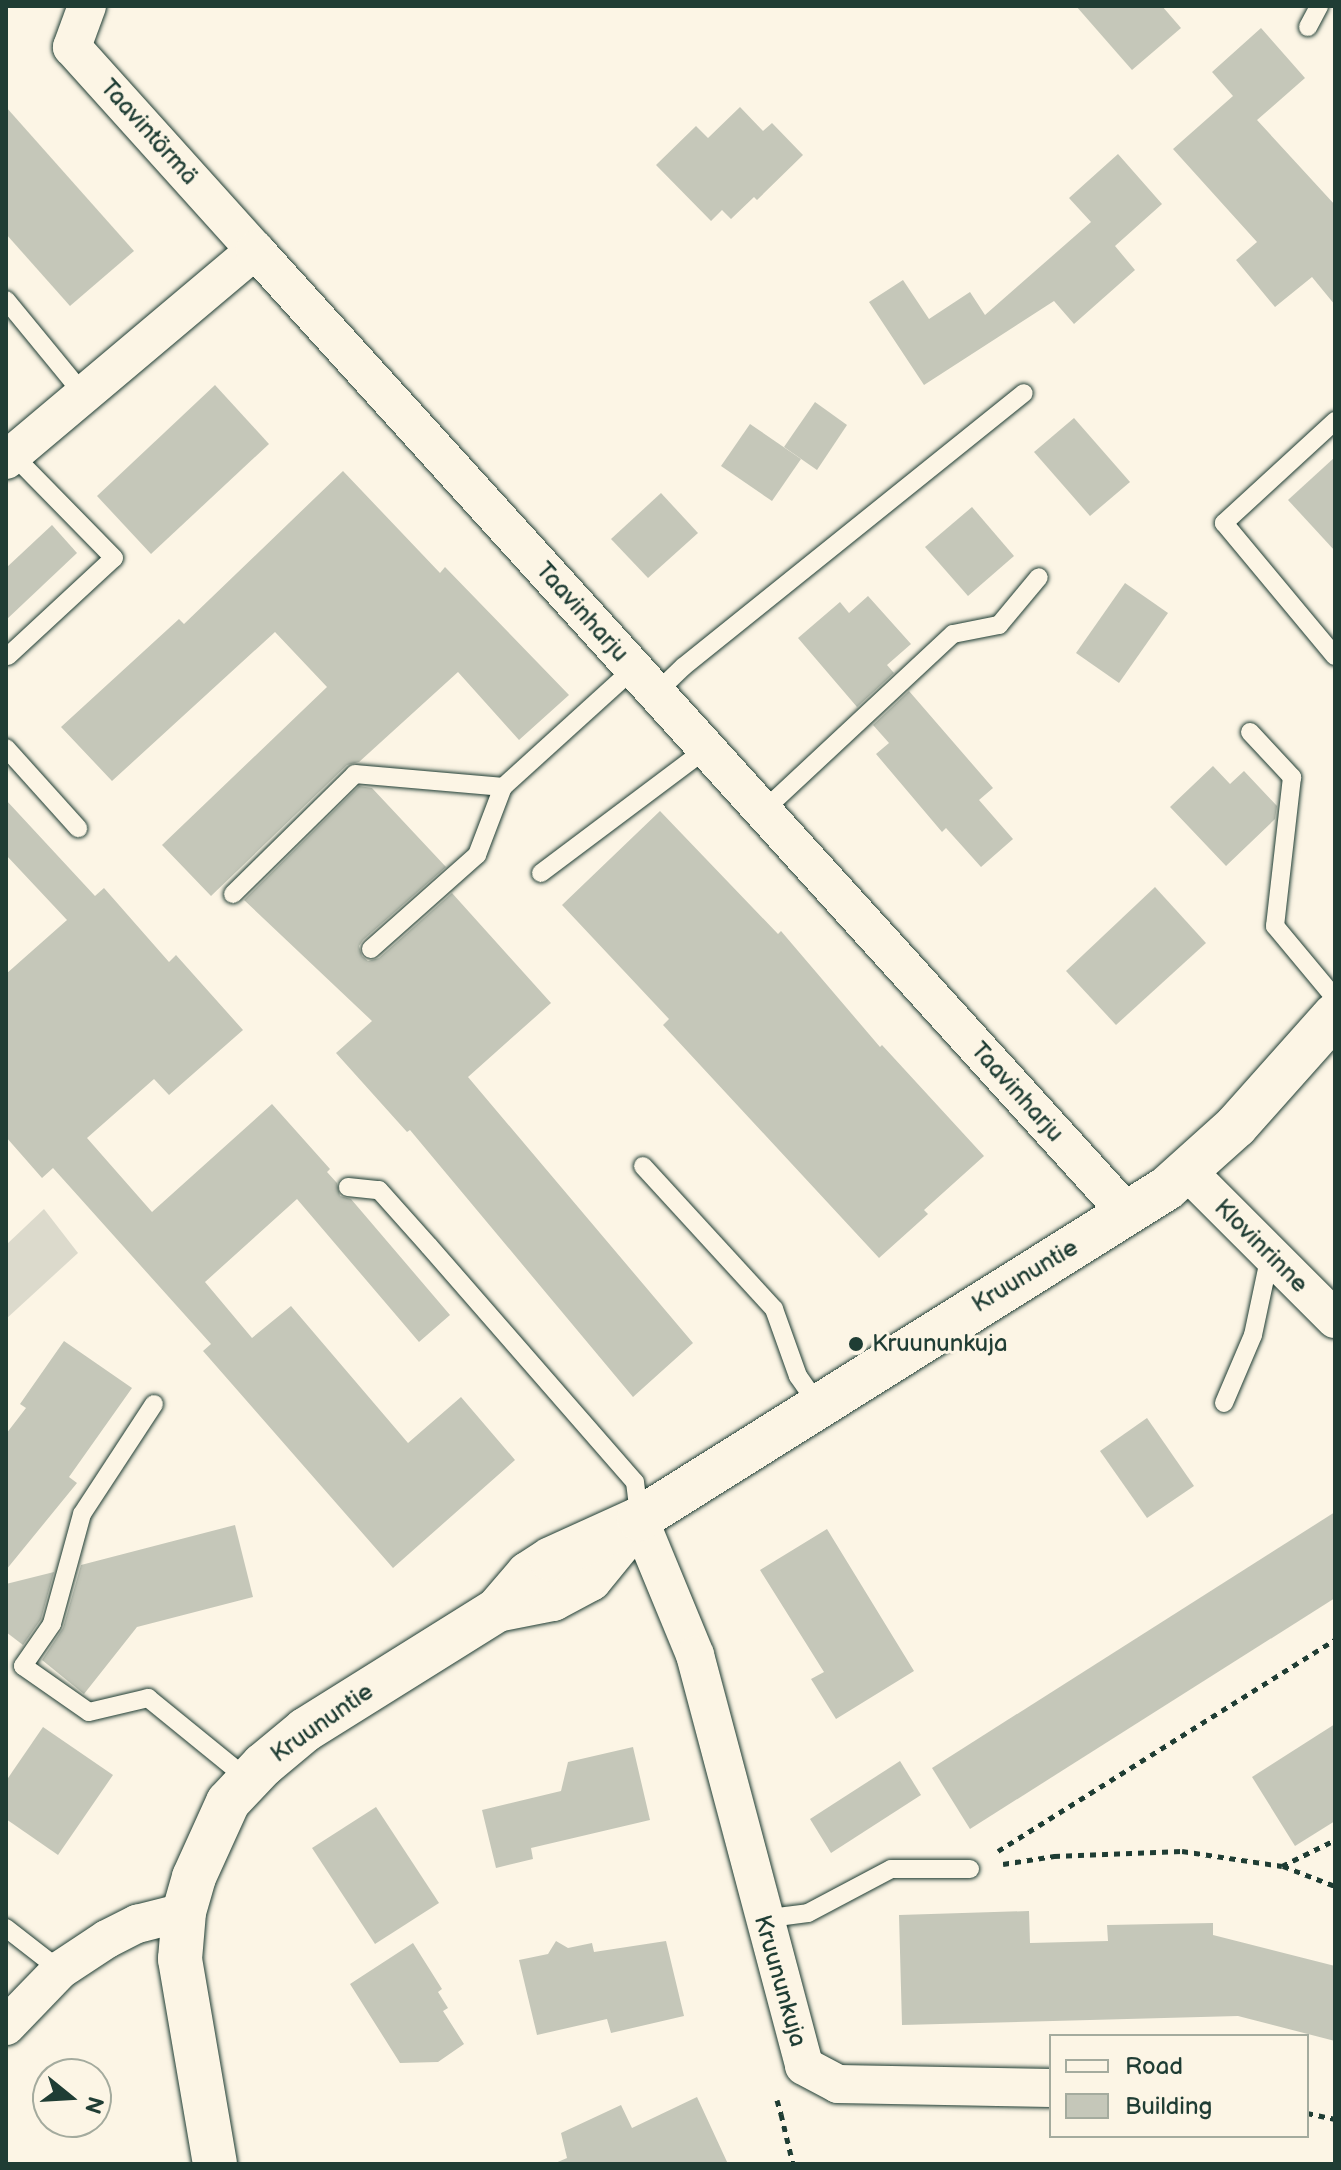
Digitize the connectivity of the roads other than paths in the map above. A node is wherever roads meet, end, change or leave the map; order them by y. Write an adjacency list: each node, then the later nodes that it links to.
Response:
1 (87, 6): 4 (street, Taavintörmä)
2 (1319, 6): 3 (lane)
3 (1308, 27)
4 (255, 250): 7 (street); 13 (street, Taavinharju)
5 (6, 300): 7 (lane)
6 (1024, 393): 13 (lane)
7 (84, 395): 9 (street)
8 (1335, 421): 12 (lane)
9 (9, 457): 11 (lane)
10 (1039, 577): 18 (lane)
11 (8, 656)
12 (1335, 656)
13 (644, 682): 16 (street, Taavinharju); 17 (lane)
14 (1250, 732): 23 (lane)
15 (6, 748): 19 (lane)
16 (705, 750): 18 (street, Taavinharju); 20 (lane)
17 (503, 787): 21 (lane); 22 (lane)
18 (762, 812): 28 (street, Taavinharju)
19 (78, 828)
20 (541, 873)
21 (233, 894)
22 (371, 949)
23 (1335, 998)
24 (1335, 1015): 26 (street, Kruununtie)
25 (643, 1166): 33 (lane)
26 (1188, 1172): 28 (street, Kruununtie); 29 (street, Klovinrinne)
27 (348, 1187): 34 (lane)
28 (1128, 1214): 33 (street, Kruununtie)
29 (1270, 1255): 30 (street, Klovinrinne); 31 (lane)
30 (1335, 1319)
31 (1224, 1403)
32 (154, 1404): 35 (lane)
33 (818, 1405): 34 (street, Kruununtie)
34 (639, 1519): 35 (street, Kruununtie); 38 (street, Kruununkuja)
35 (249, 1780): 37 (street, Kruununtie)
36 (970, 1869): 38 (lane)
37 (184, 1912): 40 (street); 43 (street, Kruununtie)
38 (762, 1919): 42 (street, Kruununkuja)
39 (6, 1928): 40 (lane)
40 (60, 1970): 41 (street)
41 (6, 2026)
42 (1049, 2088)
43 (215, 2164)

